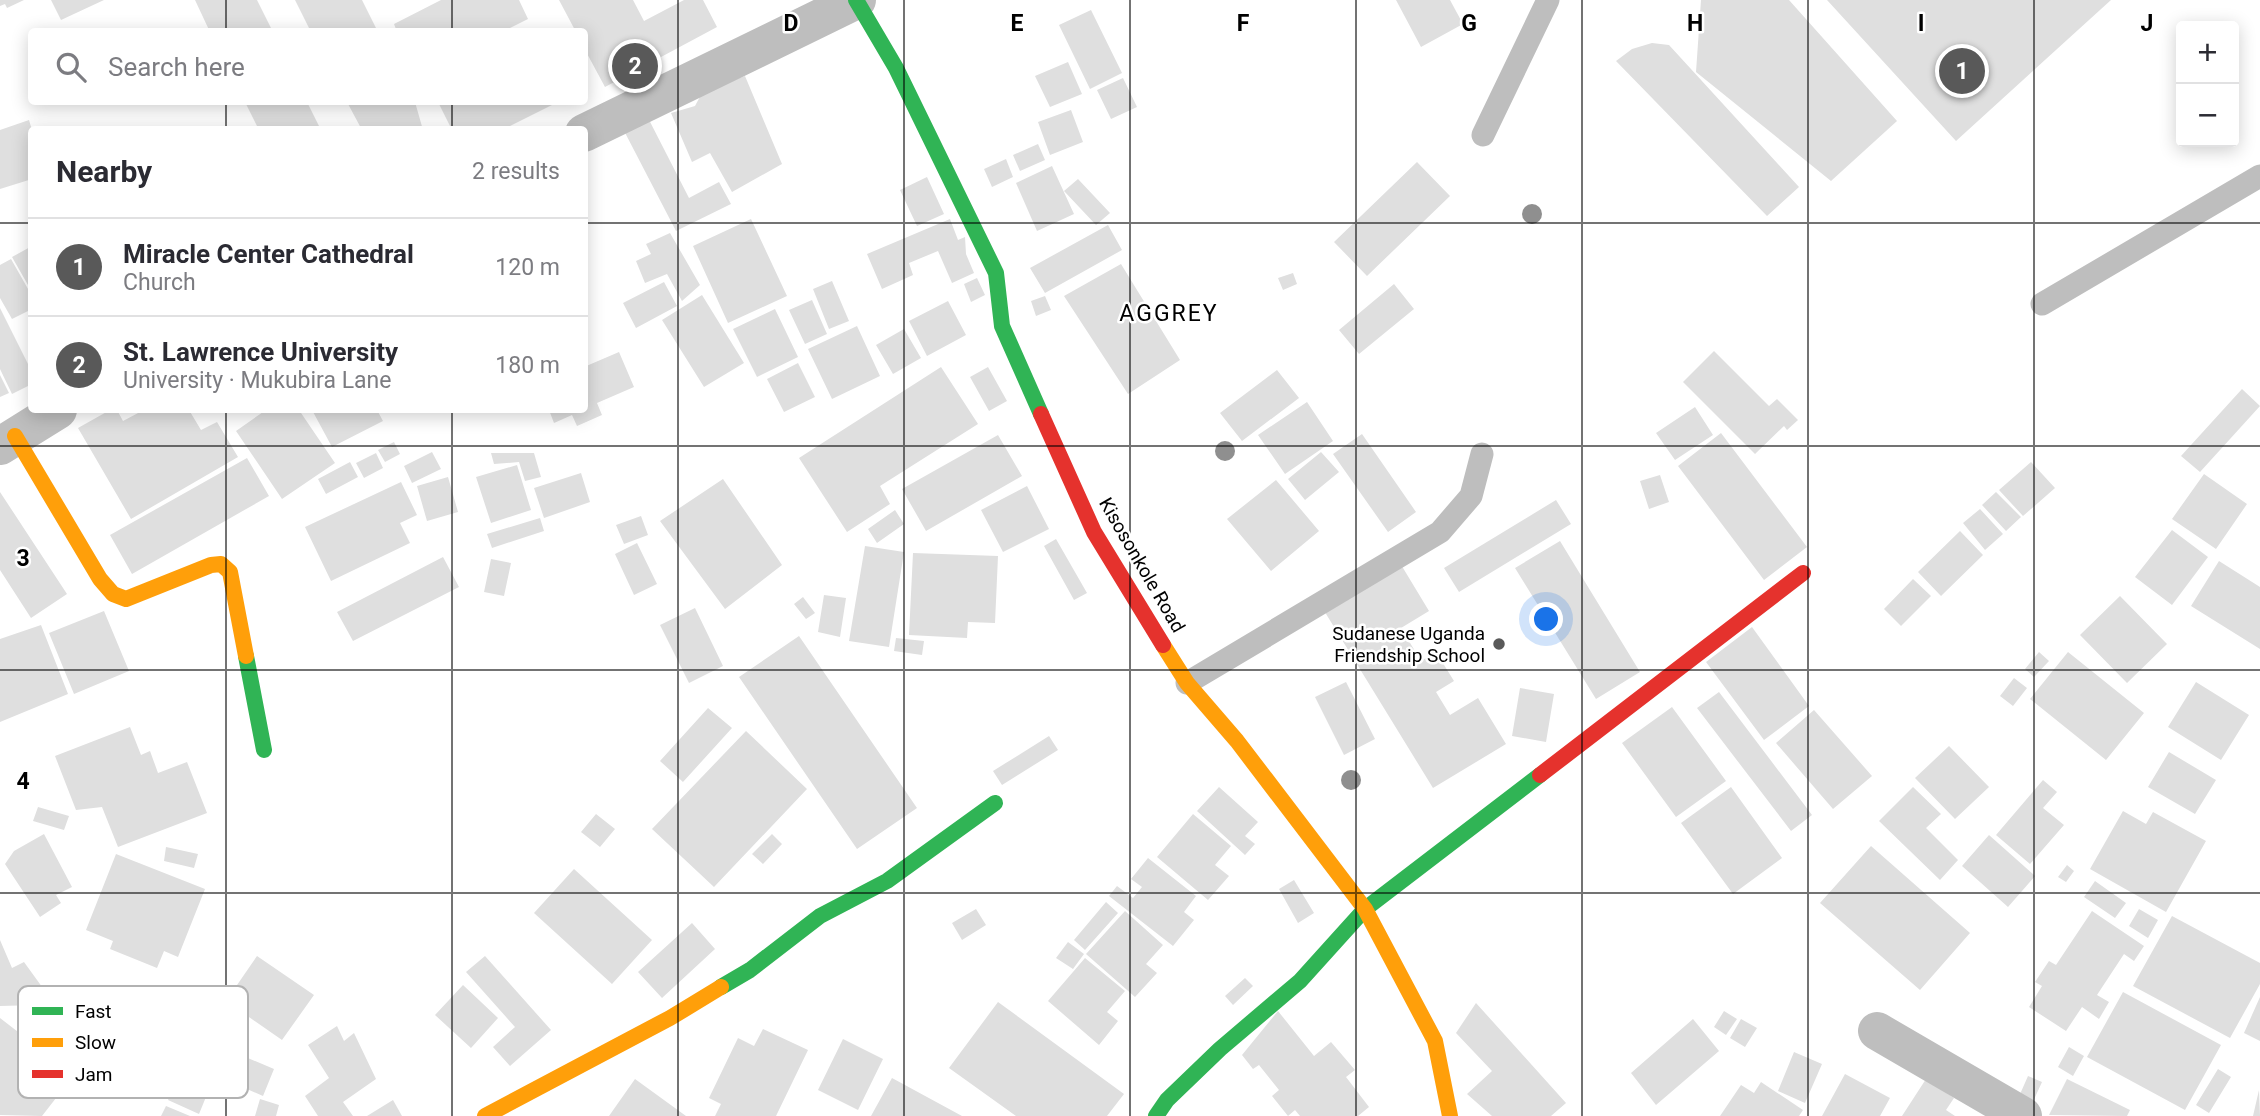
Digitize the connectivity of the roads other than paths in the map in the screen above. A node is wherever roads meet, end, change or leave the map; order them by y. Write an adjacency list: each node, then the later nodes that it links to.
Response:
1 (857, 0): 3 (street); 11 (street, Kisosonkole Road)
2 (1548, 0): 4 (lane)
3 (588, 131)
4 (1483, 135)
5 (2260, 176): 6 (lane)
6 (2042, 304)
7 (53, 413): 8 (street)
8 (8, 441): 12 (street)
9 (1482, 454): 11 (lane)
10 (1802, 573): 14 (street)
11 (1187, 683): 14 (street, Kisosonkole Road)
12 (264, 750)
13 (995, 803): 16 (street)
14 (1365, 909): 17 (street); 18 (street, Kisosonkole Road)
15 (1877, 1031): 19 (street)
16 (485, 1116)
17 (1156, 1116)
18 (1450, 1116)
19 (2023, 1116)

